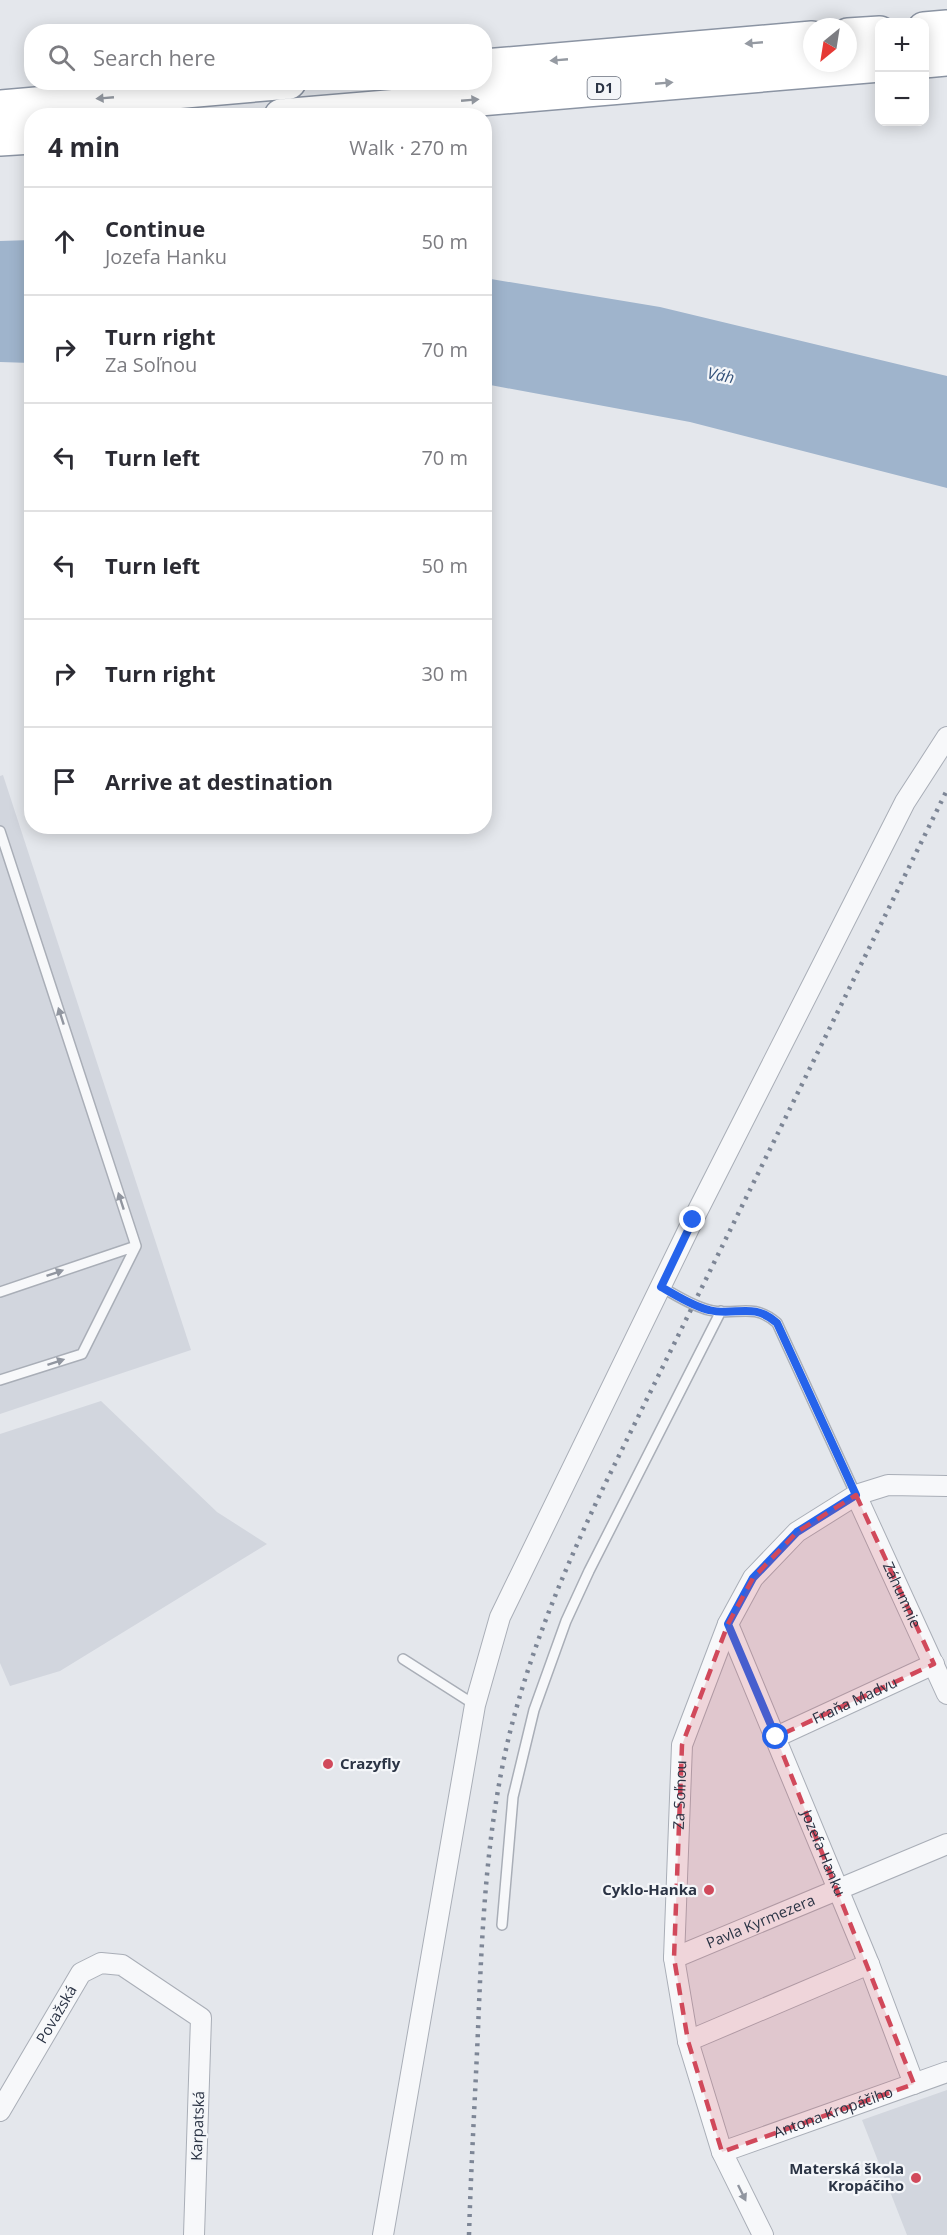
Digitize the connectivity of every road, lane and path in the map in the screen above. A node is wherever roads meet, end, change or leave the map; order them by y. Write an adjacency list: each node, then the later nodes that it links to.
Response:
1 (947, 27): 2 (highway)
2 (929, 29)
3 (875, 33): 4 (highway)
4 (857, 34)
5 (803, 39): 8 (highway, D1, one-way to 8)
6 (947, 59): 7 (highway)
7 (929, 61)
8 (492, 65)
9 (875, 65): 12 (highway, D1, one-way to 9)
10 (197, 90): 11 (highway, one-way to 11)
11 (0, 107)
12 (375, 108)
13 (24, 138): 14 (highway)
14 (0, 139)
15 (947, 737): 18 (street)
16 (0, 831): 17 (lane, one-way to 16)
17 (135, 1246): 19 (lane, one-way to 17); 21 (lane, one-way to 17)
18 (661, 1287): 20 (lane); 28 (street)
19 (0, 1292)
20 (721, 1311): 23 (lane); 32 (lane)
21 (0, 1380)
22 (947, 1486): 23 (street, Za Soľnou)
23 (856, 1495): 24 (street, Za Soľnou); 26 (street, Záhumnie)
24 (728, 1624): 29 (street, Jozefa Hanku); 33 (street, Za Soľnou)
25 (403, 1659): 28 (lane)
26 (934, 1664): 27 (street, Záhumnie); 29 (street, Fraňa Madvu)
27 (947, 1694)
28 (475, 1705): 42 (street)
29 (776, 1737): 31 (street, Jozefa Hanku)
30 (947, 1844): 31 (street, Pavla Kyrmezera)
31 (837, 1889): 33 (street, Pavla Kyrmezera); 34 (street, Jozefa Hanku)
32 (502, 1925)
33 (674, 1958): 36 (street, Za Soľnou)
34 (869, 1964): 36 (street); 38 (street, Jozefa Hanku)
35 (201, 2018): 39 (street, Považská); 41 (street, Karpatská)
36 (688, 2041): 40 (street, Za Soľnou)
37 (947, 2072): 38 (street, Antona Kropáčiho)
38 (914, 2084): 40 (street, Antona Kropáčiho)
39 (0, 2111)
40 (722, 2152): 43 (street, Za Soľnou, one-way to 43)
41 (194, 2235)
42 (383, 2235)
43 (763, 2235)

